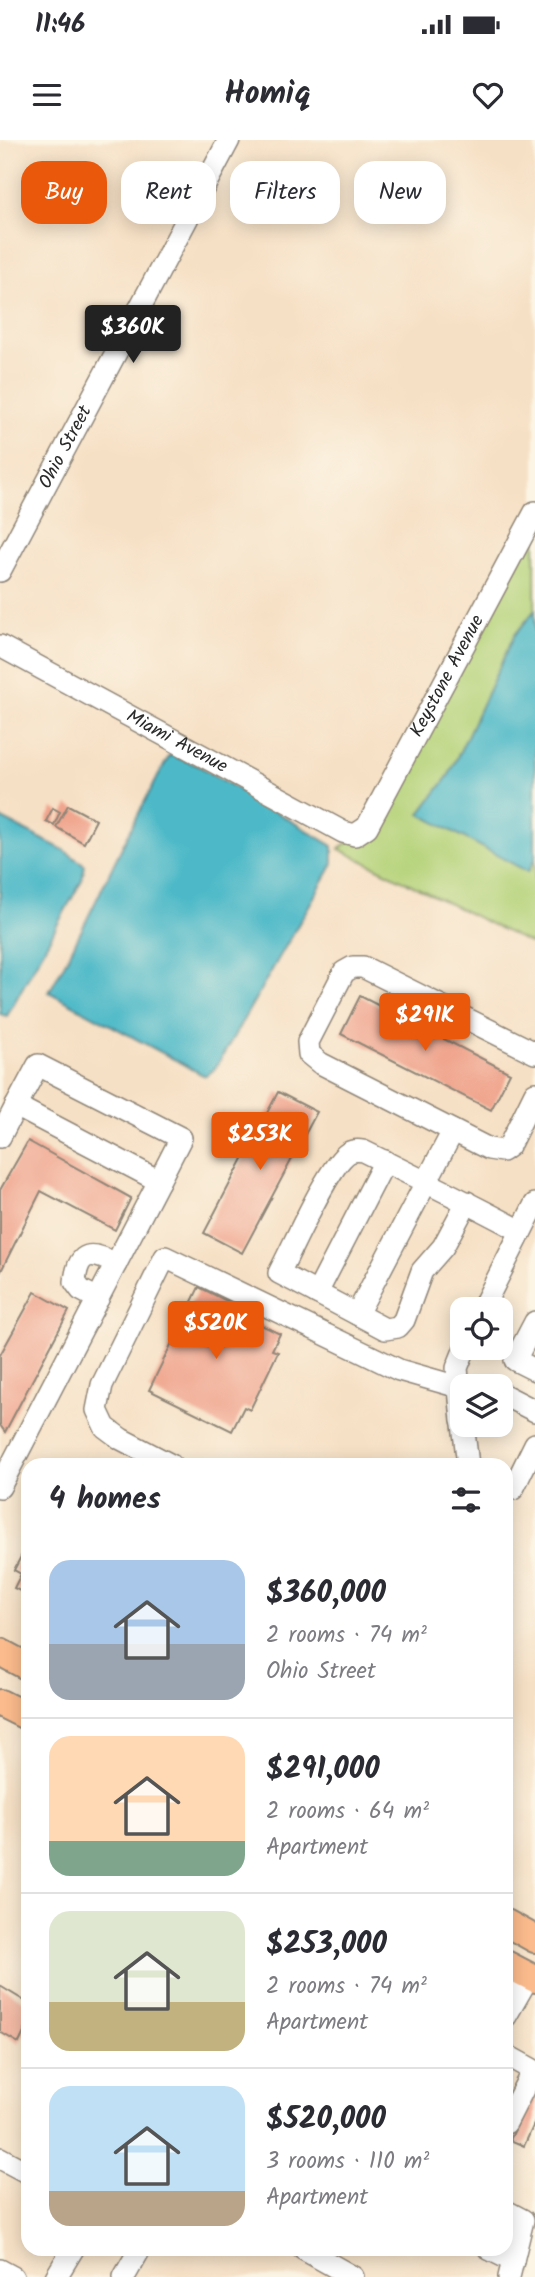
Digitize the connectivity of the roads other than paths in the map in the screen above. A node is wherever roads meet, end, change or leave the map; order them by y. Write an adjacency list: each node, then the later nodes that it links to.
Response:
1 (229, 140): 3 (street, Ohio Street)
2 (535, 512): 5 (street, Keystone Avenue)
3 (0, 571)
4 (0, 646): 5 (street, Miami Avenue)
5 (355, 835)
6 (535, 1053): 9 (street)
7 (535, 1093): 9 (street)
8 (16, 1106): 10 (street); 12 (street); 12 (street)
9 (453, 1131): 13 (street)
10 (0, 1137)
11 (385, 1161): 13 (street); 18 (street); 18 (street)
12 (159, 1181): 17 (street)
13 (426, 1182): 14 (street); 22 (street)
14 (467, 1202): 16 (street); 22 (street)
15 (535, 1204): 16 (street)
16 (522, 1231): 19 (street)
17 (116, 1264): 20 (street); 20 (street)
18 (317, 1293): 21 (street)
19 (488, 1297)
20 (98, 1299): 33 (street)
21 (336, 1303): 22 (street); 24 (street)
22 (357, 1314)
23 (535, 1322): 25 (street)
24 (323, 1331): 26 (street); 31 (street)
25 (535, 1370)
26 (450, 1385)
27 (513, 1399): 28 (street)
28 (535, 1410)
29 (464, 1437): 32 (street)
30 (535, 1444): 34 (street)
31 (158, 1458)
32 (467, 1458)
33 (0, 1487)
34 (513, 1489)
35 (0, 1653): 36 (main road)
36 (21, 1664)
37 (0, 1703): 38 (main road)
38 (21, 1714)
39 (513, 1927): 40 (main road)
40 (535, 1938)
41 (523, 1973): 42 (street)
42 (513, 1998)
43 (513, 2059): 44 (street)
44 (513, 2109)
45 (0, 2158): 46 (street)
46 (21, 2169)
47 (513, 2215): 52 (street)
48 (69, 2256): 55 (street)
49 (135, 2256): 56 (street)
50 (316, 2256): 57 (street)
51 (497, 2256): 52 (street)
52 (511, 2269)
53 (0, 2270): 54 (street)
54 (13, 2277)
55 (56, 2277)
56 (124, 2277)
57 (353, 2277)

